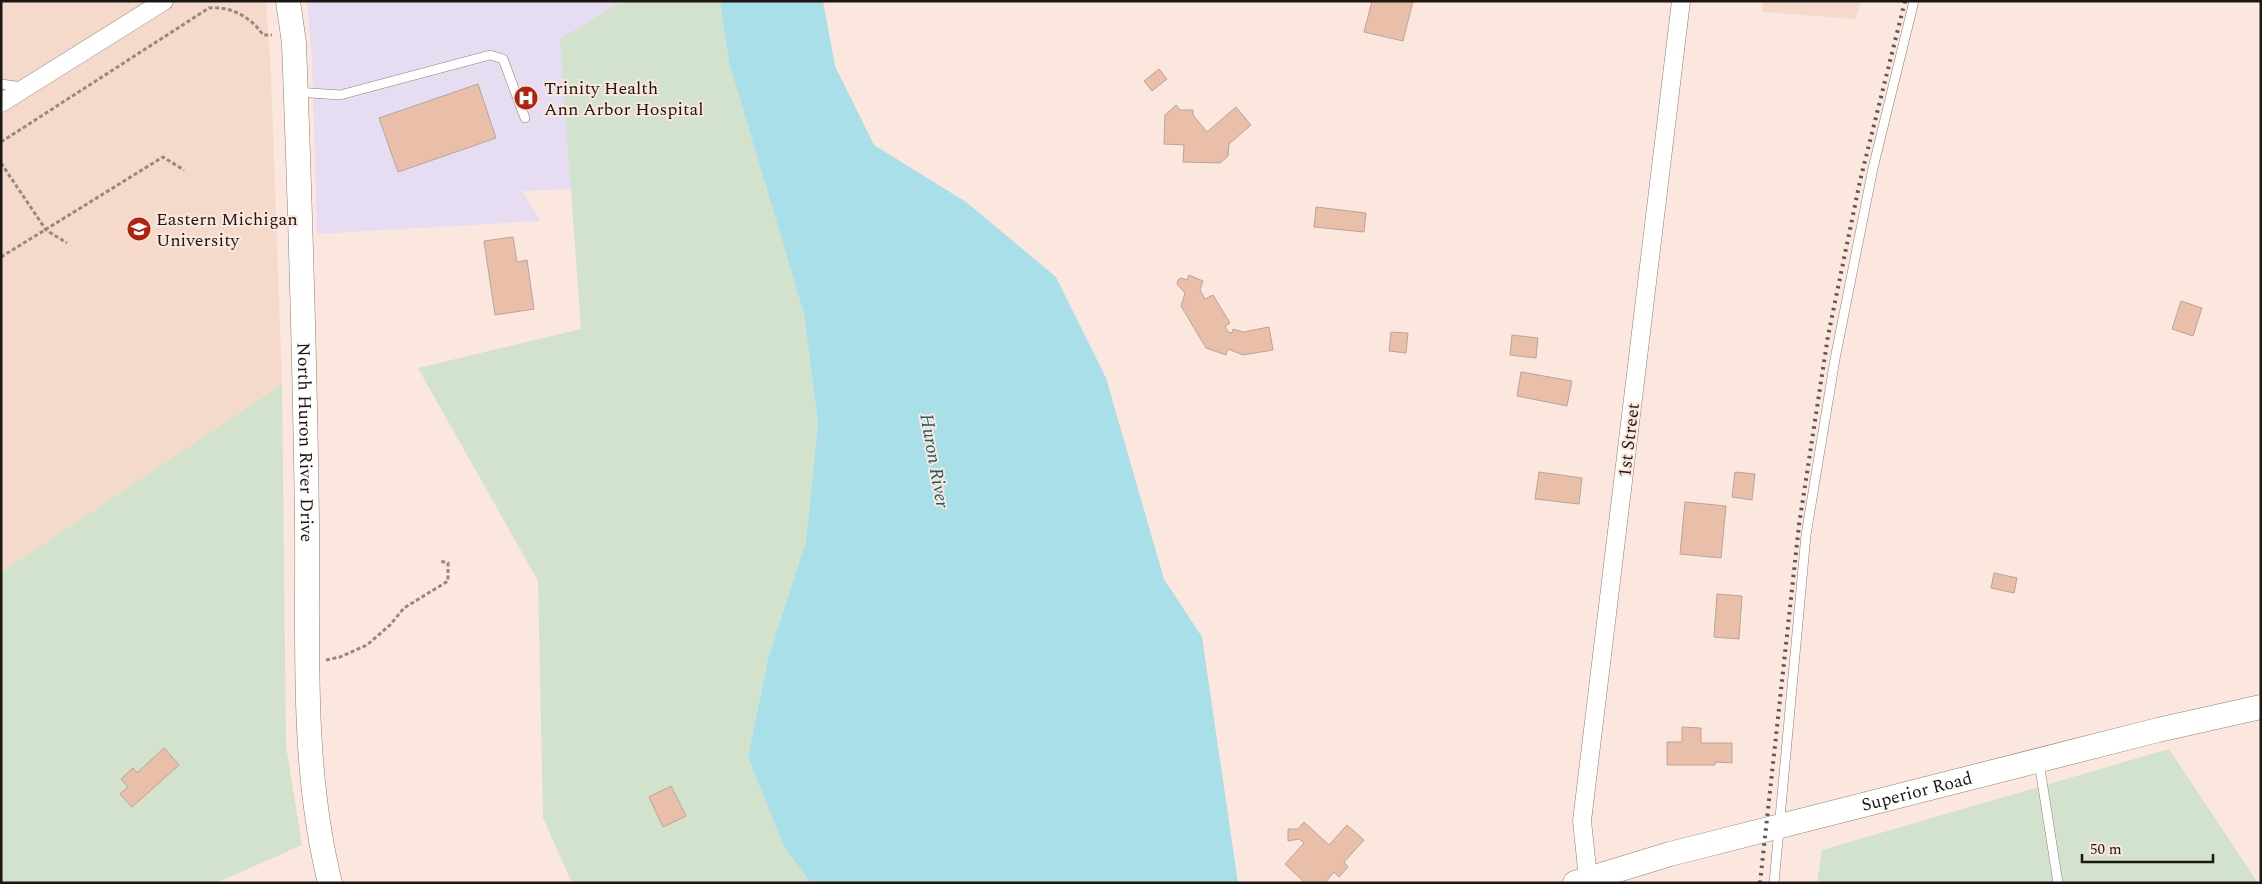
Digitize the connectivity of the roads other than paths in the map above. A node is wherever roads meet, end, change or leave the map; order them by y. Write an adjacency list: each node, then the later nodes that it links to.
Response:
1 (164, 1): 6 (street)
2 (288, 1): 7 (main road, North Huron River Drive)
3 (1681, 1): 13 (street, 1st Street)
4 (1914, 1): 12 (lane)
5 (1, 84): 6 (lane)
6 (26, 88): 8 (street)
7 (296, 92): 9 (lane); 14 (main road, North Huron River Drive)
8 (1, 103)
9 (525, 118)
10 (2261, 707): 11 (main road, Superior Road)
11 (2038, 762): 12 (main road, Superior Road); 16 (lane)
12 (1780, 828): 13 (main road, Superior Road); 15 (lane)
13 (1581, 881)
14 (330, 883)
15 (1774, 883)
16 (2058, 883)

